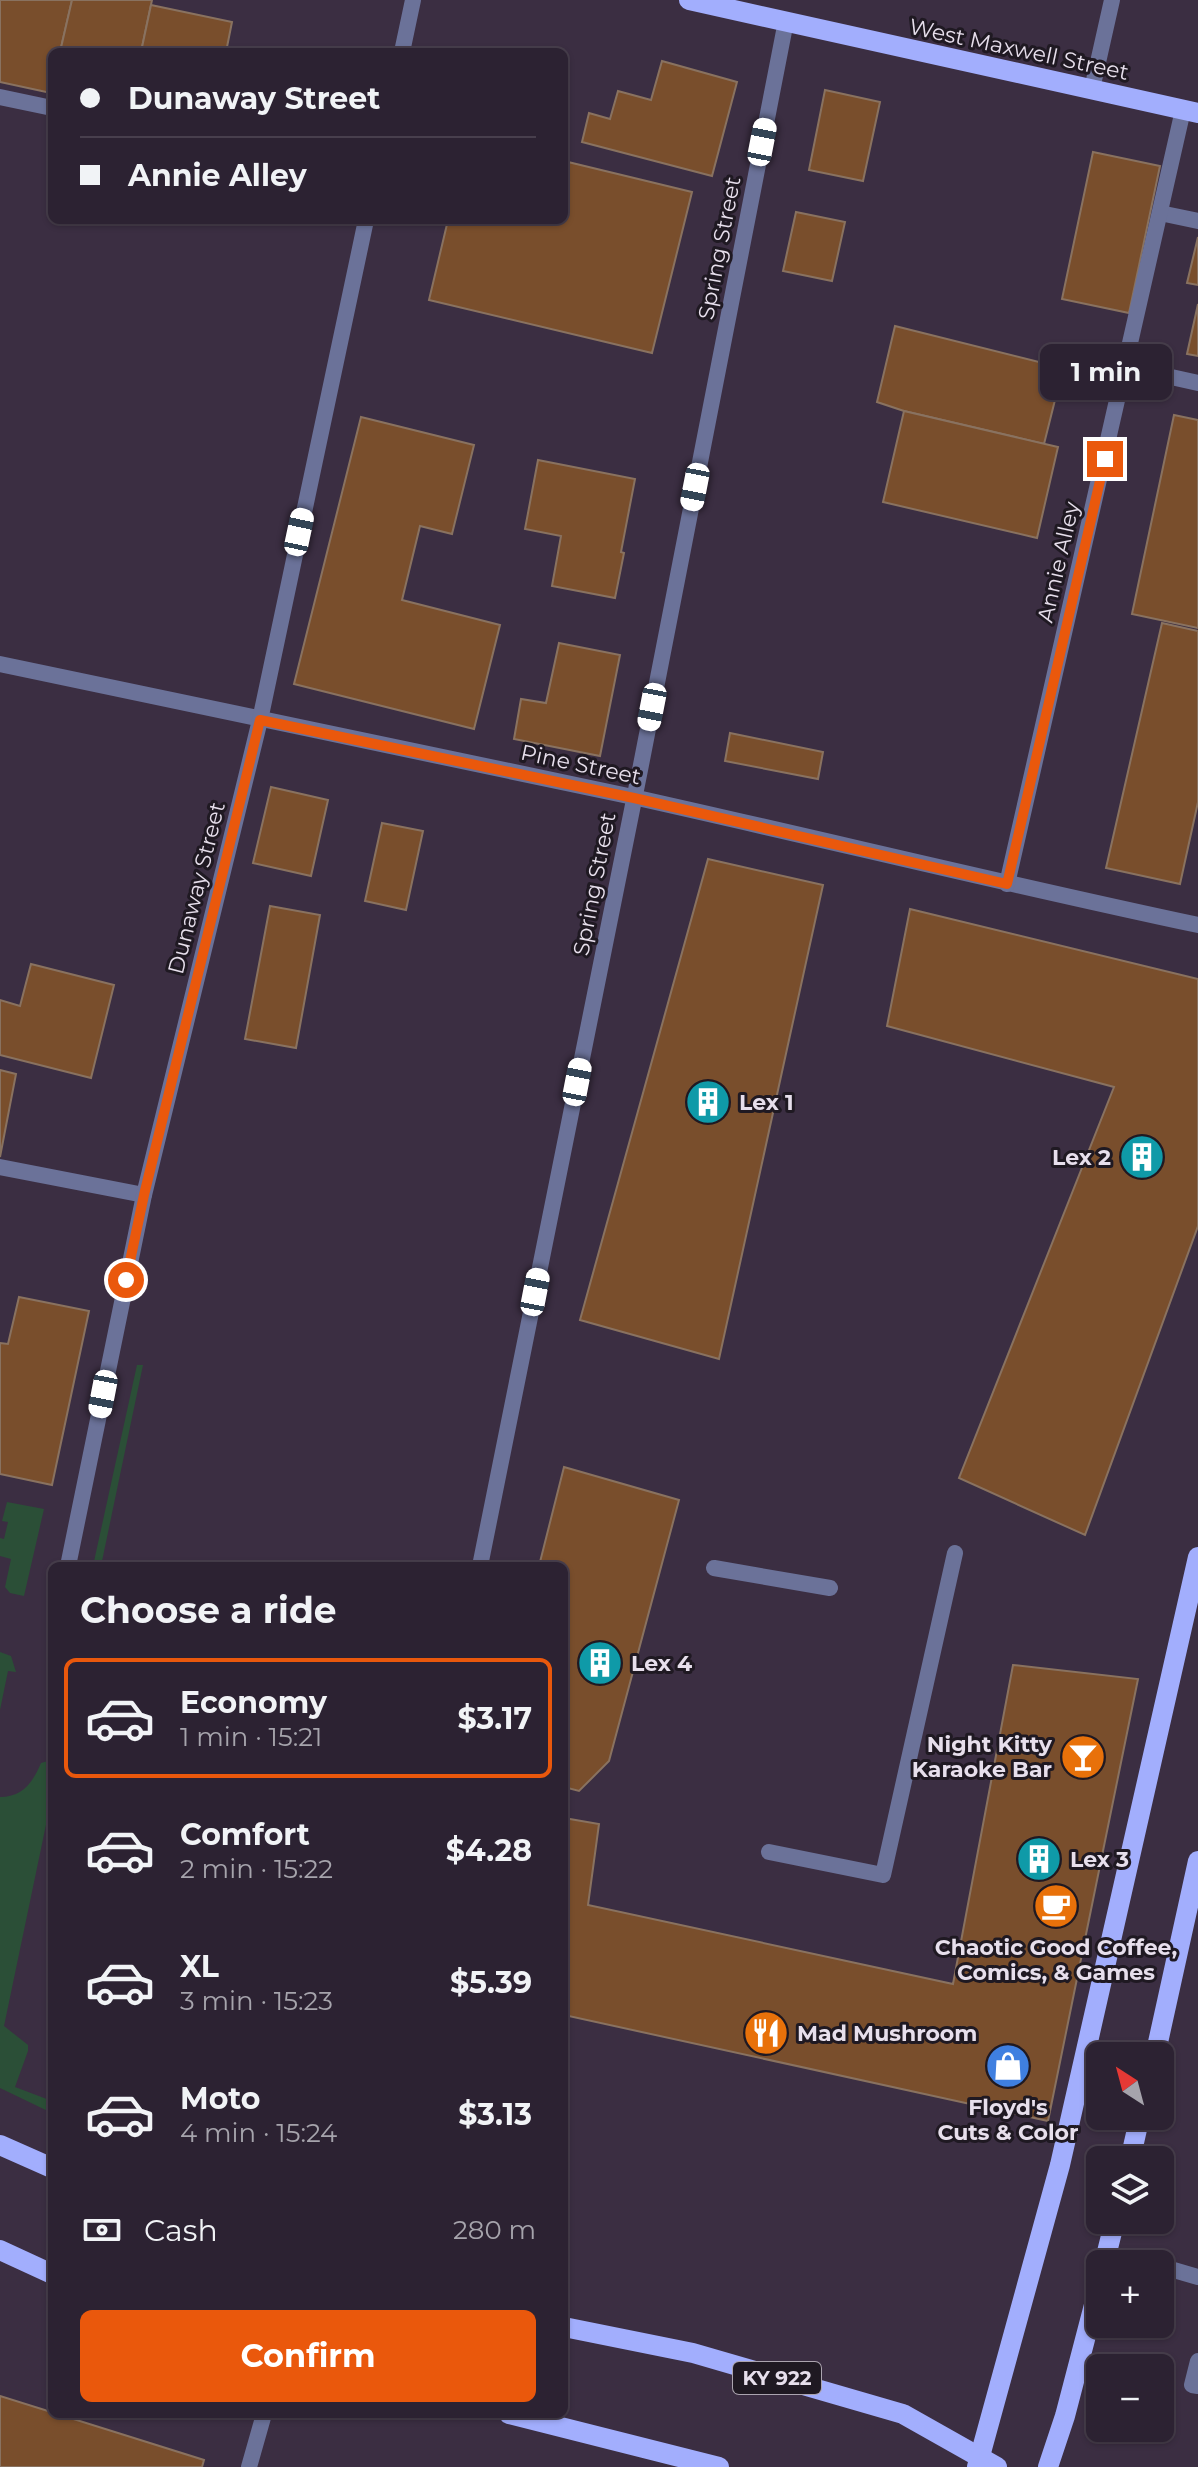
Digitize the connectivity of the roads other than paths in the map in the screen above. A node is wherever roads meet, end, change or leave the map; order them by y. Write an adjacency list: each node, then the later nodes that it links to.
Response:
1 (413, 0): 5 (street)
2 (689, 0): 4 (main road, West Maxwell Street)
3 (1112, 0): 6 (street)
4 (786, 21): 6 (main road, West Maxwell Street); 17 (street, Spring Street)
5 (403, 48)
6 (1092, 89): 9 (main road, West Maxwell Street)
7 (0, 97): 8 (street)
8 (48, 107)
9 (1191, 111): 10 (street, Annie Alley)
10 (1160, 213): 11 (street); 13 (street, Annie Alley)
11 (1195, 223)
12 (365, 224): 16 (street, Dunaway Street)
13 (1126, 367): 14 (street); 18 (street, Annie Alley)
14 (1198, 383)
15 (0, 664): 16 (street, Pine Street)
16 (260, 720): 17 (street, Pine Street); 21 (street, Dunaway Street)
17 (634, 798): 18 (street, Pine Street); 25 (street, Spring Street)
18 (1007, 884): 19 (street, Pine Street)
19 (1198, 925)
20 (0, 1167): 21 (street)
21 (144, 1195): 24 (street, Dunaway Street)
22 (955, 1553): 28 (street)
23 (1198, 1557): 43 (main road)
24 (69, 1562)
25 (481, 1562)
26 (714, 1568): 27 (street)
27 (830, 1588)
28 (769, 1852)
29 (1198, 1861): 30 (main road)
30 (1158, 2042)
31 (0, 2145): 32 (main road)
32 (48, 2166)
33 (0, 2250): 35 (main road)
34 (1174, 2270): 36 (street)
35 (48, 2272)
36 (1198, 2277)
37 (568, 2328): 43 (main road, KY 922)
38 (1086, 2337): 46 (main road)
39 (1198, 2361): 40 (street)
40 (1198, 2386)
41 (263, 2418): 44 (street)
42 (525, 2418): 45 (main road)
43 (984, 2463)
44 (249, 2467)
45 (719, 2467)
46 (1048, 2467)

